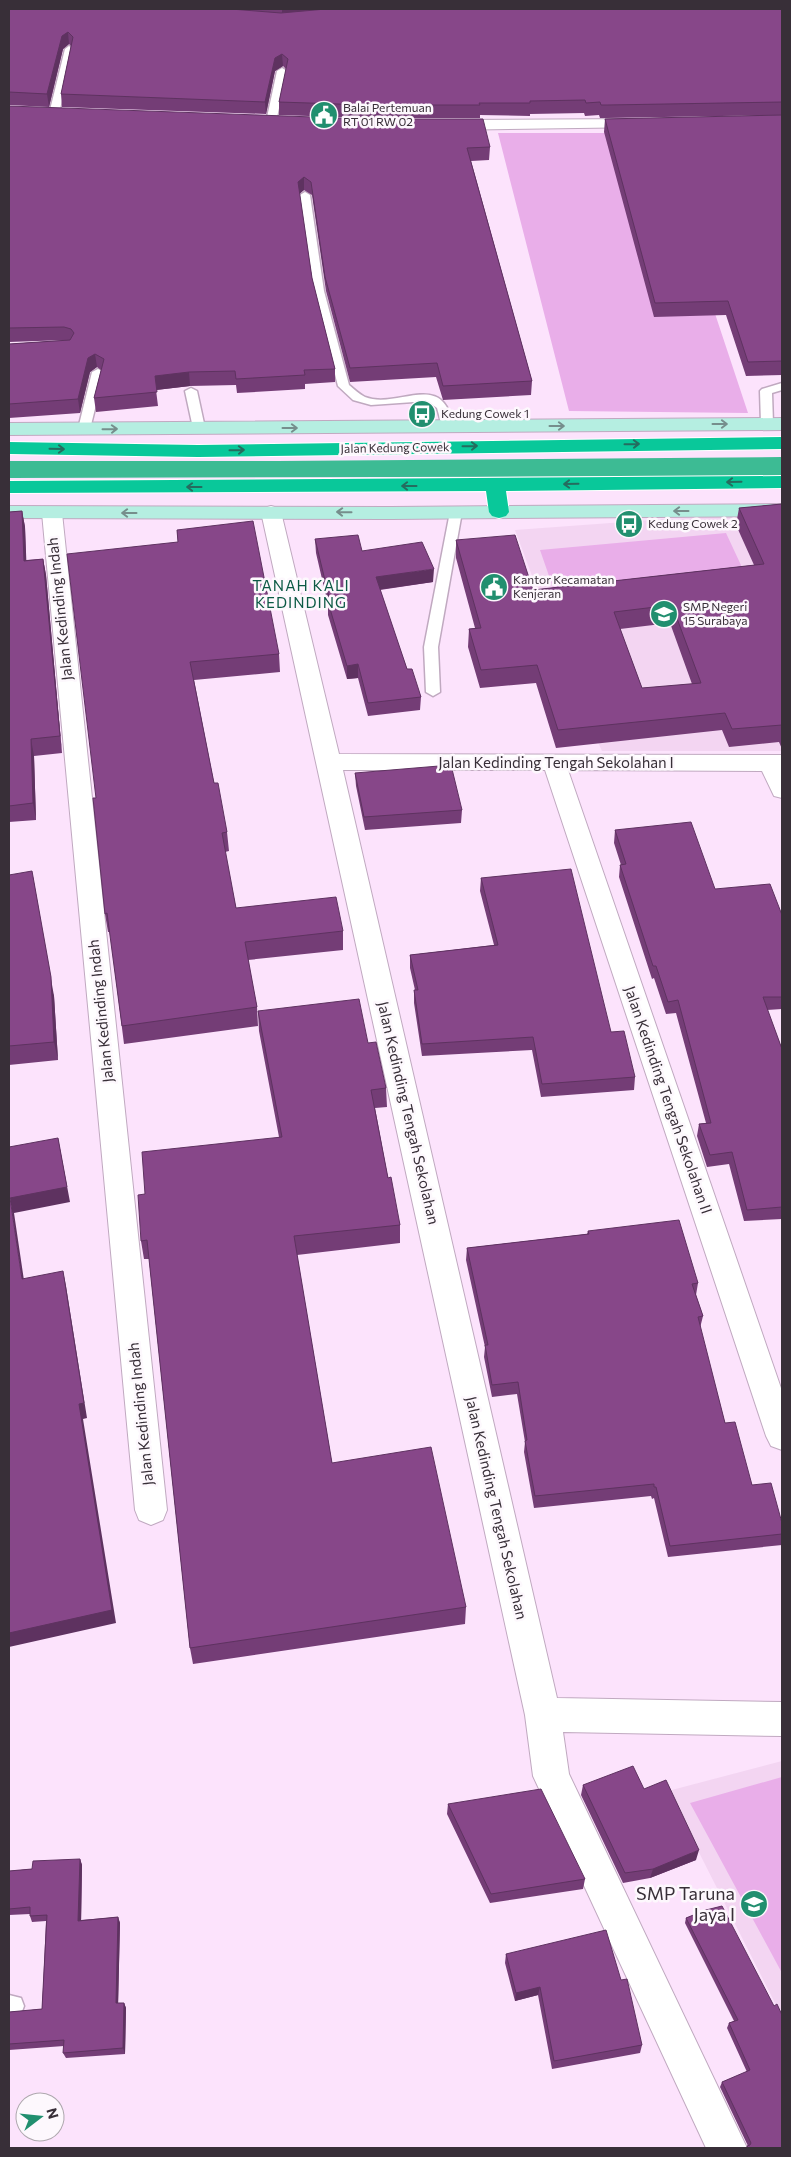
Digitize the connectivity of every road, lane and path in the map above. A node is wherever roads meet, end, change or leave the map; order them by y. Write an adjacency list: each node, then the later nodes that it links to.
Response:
1 (69, 49): 4 (lane)
2 (282, 71): 7 (lane)
3 (36, 113): 4 (street)
4 (54, 114): 5 (street)
5 (74, 115)
6 (251, 121): 7 (street)
7 (271, 122): 8 (street)
8 (290, 122)
9 (655, 124): 10 (street)
10 (428, 125)
11 (304, 195): 16 (lane)
12 (98, 372): 19 (lane)
13 (782, 386): 15 (lane)
14 (191, 391): 17 (lane)
15 (775, 424): 16 (main road, Jalan Kedung Cowek, one-way to 15)
16 (447, 426): 17 (main road, Jalan Kedung Cowek, one-way to 16)
17 (199, 428): 19 (main road, Jalan Kedung Cowek, one-way to 17); 22 (highway)
18 (9, 429): 19 (main road, Jalan Kedung Cowek)
19 (84, 429)
20 (782, 443): 22 (highway, Jalan Kedung Cowek, one-way to 20)
21 (9, 448): 22 (highway, Jalan Kedung Cowek, one-way to 22)
22 (198, 451)
23 (782, 482): 24 (highway, one-way to 24)
24 (495, 485): 25 (highway, one-way to 25); 30 (highway)
25 (9, 487)
26 (782, 510): 30 (main road, one-way to 30)
27 (9, 512): 31 (main road)
28 (271, 512): 29 (main road, one-way to 28); 31 (main road, one-way to 31); 33 (street, Jalan Kedinding Tengah Sekolahan)
29 (456, 512): 30 (main road); 32 (lane)
30 (499, 512)
31 (52, 513): 38 (street, Jalan Kedinding Indah)
32 (434, 692)
33 (329, 762): 34 (street, Jalan Kedinding Tengah Sekolahan I); 39 (street, Jalan Kedinding Tengah Sekolahan)
34 (554, 763): 35 (street, Jalan Kedinding Tengah Sekolahan I); 37 (street, Jalan Kedinding Tengah Sekolahan II)
35 (776, 763): 36 (street)
36 (782, 790)
37 (782, 1436)
38 (151, 1510)
39 (542, 1715): 40 (street); 41 (street, Jalan Kedinding Tengah Sekolahan)
40 (782, 1719)
41 (726, 2148)

